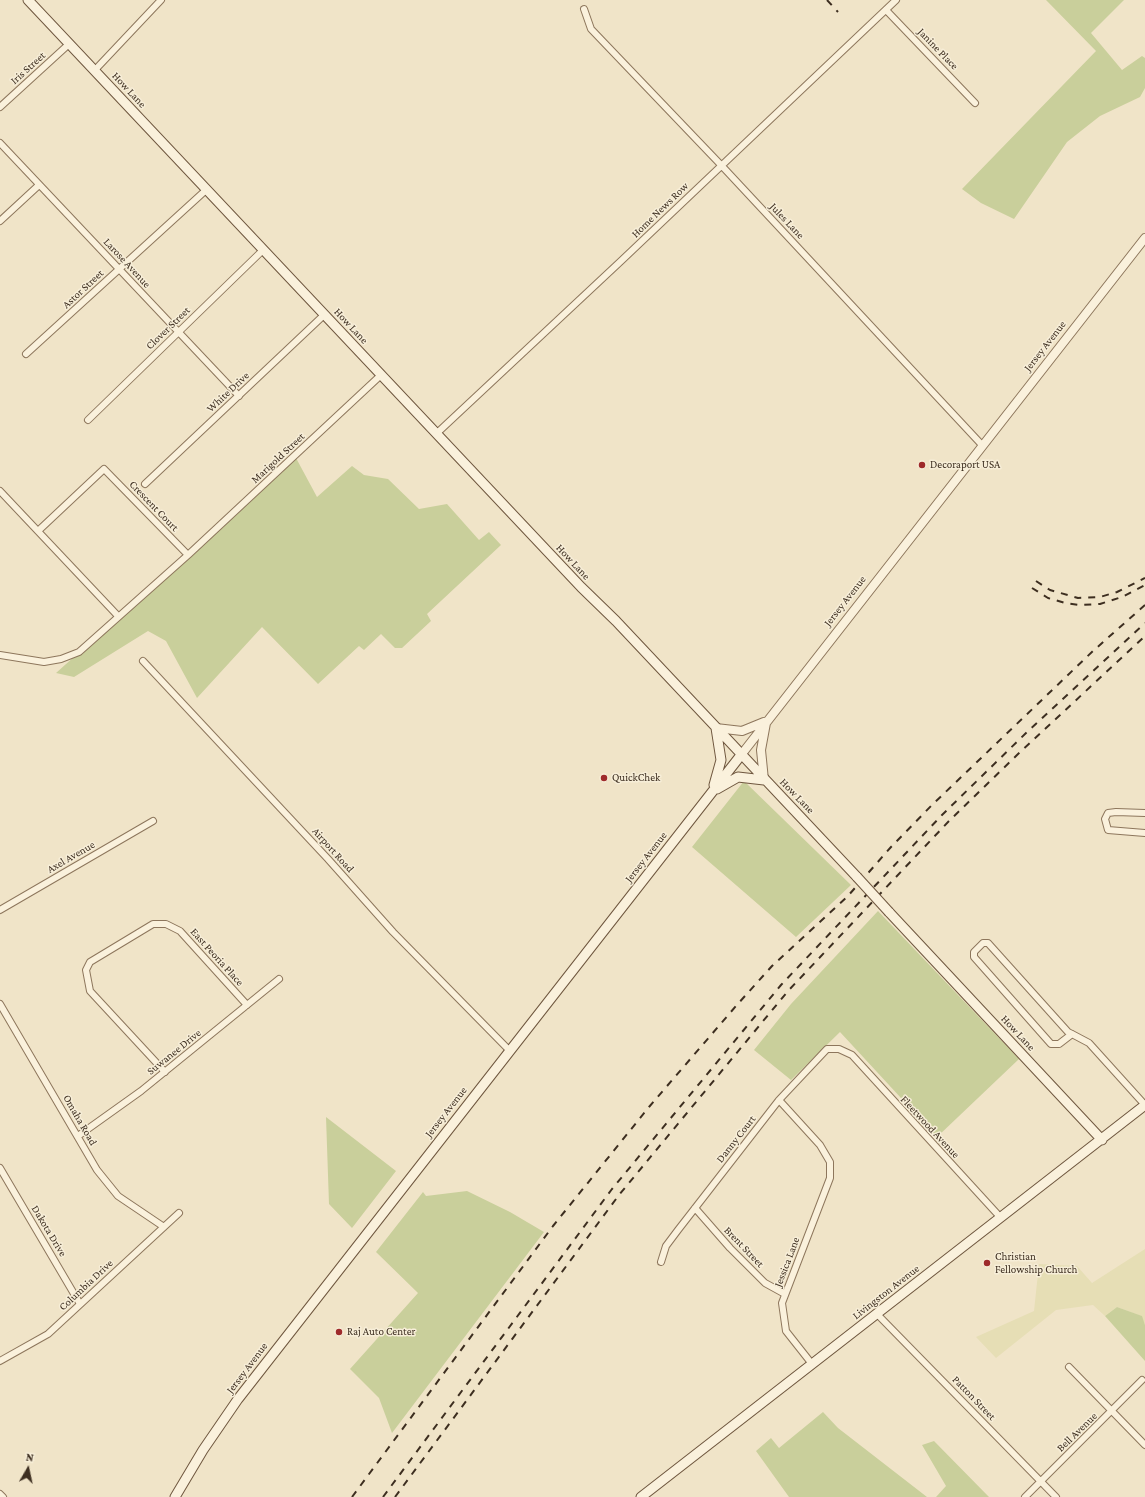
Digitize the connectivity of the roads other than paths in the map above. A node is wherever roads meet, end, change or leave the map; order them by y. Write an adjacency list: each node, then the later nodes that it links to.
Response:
1 (28, 0): 6 (main road, How Lane)
2 (161, 0): 7 (street)
3 (896, 0): 5 (street, Home News Row)
4 (584, 8): 11 (street, Jules Lane)
5 (886, 10): 8 (street, Janine Place); 11 (street, Home News Row)
6 (69, 44): 7 (main road, How Lane); 9 (street, Iris Street)
7 (94, 71): 13 (main road, How Lane)
8 (975, 103)
9 (0, 107)
10 (0, 143): 12 (street, Larose Avenue)
11 (722, 165): 24 (street, Home News Row); 25 (street, Jules Lane)
12 (39, 185): 14 (street); 17 (street, Larose Avenue)
13 (206, 190): 16 (main road, How Lane); 17 (street, Astor Street)
14 (0, 221)
15 (1145, 238): 25 (street, Jersey Avenue)
16 (263, 250): 18 (main road, How Lane); 19 (street, Clover Street)
17 (119, 270): 19 (street, Larose Avenue); 20 (street, Astor Street)
18 (324, 315): 21 (main road, How Lane); 22 (street, White Drive)
19 (178, 332): 22 (street, Larose Avenue); 23 (street, Clover Street)
20 (26, 354)
21 (381, 375): 24 (main road, How Lane); 29 (street, Marigold Street)
22 (239, 396): 26 (street, White Drive)
23 (88, 420)
24 (436, 434): 34 (main road, How Lane)
25 (982, 445): 33 (street, Jersey Avenue)
26 (145, 484)
27 (0, 491): 28 (street)
28 (38, 531): 29 (street, Crescent Court); 30 (street)
29 (188, 555): 30 (street)
30 (118, 616): 31 (street)
31 (0, 655)
32 (143, 661): 46 (street, Airport Road)
33 (767, 720): 34 (street); 35 (street, Jersey Avenue); 36 (street)
34 (716, 728): 35 (main road, How Lane); 37 (main road)
35 (741, 754): 36 (main road, How Lane); 37 (main road, Jersey Avenue)
36 (764, 780): 37 (main road); 52 (main road, How Lane, bridge)
37 (712, 792): 46 (main road, Jersey Avenue)
38 (1145, 813): 40 (street)
39 (153, 822): 41 (street, Axel Avenue)
40 (1145, 833)
41 (0, 910)
42 (280, 980): 43 (street, Suwanee Drive)
43 (247, 1006): 48 (street, Suwanee Drive); 48 (street, East Peoria Place)
44 (1, 1009): 51 (street, Omaha Road)
45 (1072, 1034): 45 (street); 50 (street)
46 (509, 1050): 71 (main road, Jersey Avenue)
47 (844, 1051): 49 (street, Danny Court); 56 (street, Fleetwood Avenue)
48 (165, 1072): 51 (street, Suwanee Drive)
49 (779, 1100): 54 (street, Danny Court); 59 (street, Jessica Lane)
50 (1145, 1105): 52 (main road, Livingston Avenue)
51 (78, 1136): 57 (street, Omaha Road)
52 (1102, 1140): 56 (main road, Livingston Avenue)
53 (0, 1168): 60 (street, Dakota Drive)
54 (695, 1208): 58 (street, Danny Court); 59 (street, Brent Street)
55 (179, 1214): 57 (street, Columbia Drive)
56 (1000, 1218): 61 (main road, Livingston Avenue)
57 (164, 1227): 60 (street, Columbia Drive)
58 (661, 1262)
59 (785, 1294): 63 (street, Jessica Lane)
60 (80, 1304): 62 (street, Columbia Drive)
61 (877, 1314): 63 (main road, Livingston Avenue); 68 (street, Patton Street)
62 (0, 1361)
63 (812, 1364): 72 (main road, Livingston Avenue)
64 (1069, 1368): 66 (street)
65 (1142, 1380): 66 (street, Bell Avenue)
66 (1113, 1411): 67 (street); 68 (street, Bell Avenue)
67 (1145, 1445)
68 (1041, 1482): 73 (street, Bell Avenue); 74 (street, Patton Street)
69 (0, 1494): 70 (street)
70 (3, 1497)
71 (175, 1497)
72 (641, 1497)
73 (1025, 1497)
74 (1056, 1497)

